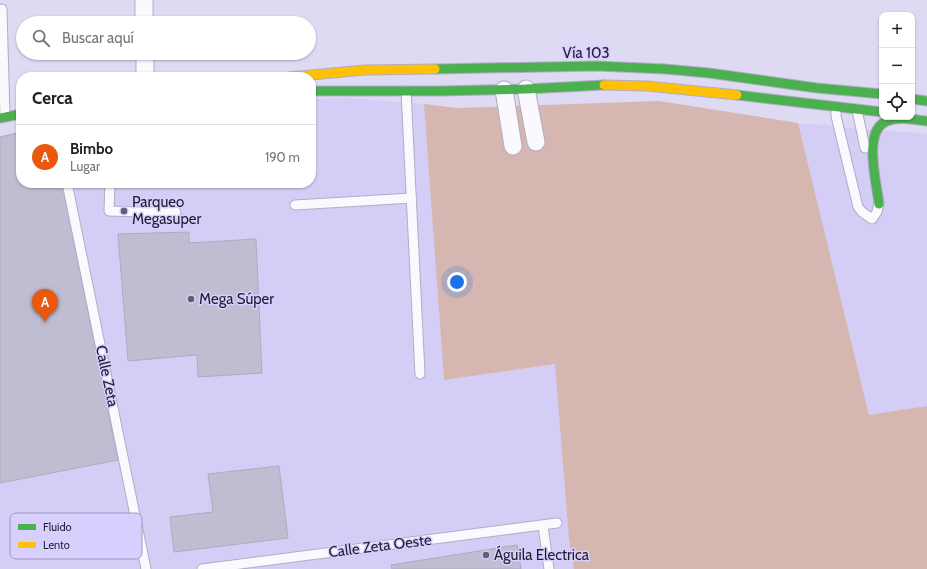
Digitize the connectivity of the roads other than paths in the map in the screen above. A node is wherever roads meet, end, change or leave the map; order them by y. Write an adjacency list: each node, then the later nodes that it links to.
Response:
1 (144, 0): 3 (street)
2 (2, 8): 26 (lane)
3 (144, 16)
4 (145, 60): 5 (street)
5 (145, 72)
6 (316, 75): 12 (main road, Vía 103)
7 (316, 78): 9 (main road)
8 (453, 78): 10 (main road)
9 (367, 79)
10 (506, 83): 11 (main road); 14 (main road); 29 (street)
11 (525, 83): 12 (main road); 20 (main road); 28 (street)
12 (817, 88): 15 (main road, Vía 103); 17 (main road)
13 (316, 91): 14 (main road)
14 (406, 91): 32 (lane)
15 (879, 95)
16 (879, 95): 17 (main road)
17 (849, 99): 20 (main road); 21 (main road)
18 (915, 99): 19 (main road)
19 (927, 101)
20 (836, 108): 21 (main road); 33 (lane)
21 (857, 110): 22 (main road); 33 (lane)
22 (879, 112)
23 (16, 115): 26 (main road)
24 (915, 115): 25 (main road)
25 (927, 117)
26 (3, 118)
27 (927, 121): 33 (main road)
28 (536, 142)
29 (514, 146)
30 (68, 188): 37 (lane, Calle Zeta)
31 (110, 188): 35 (lane)
32 (412, 198): 34 (lane); 36 (lane)
33 (879, 204)
34 (295, 206)
35 (176, 212)
36 (420, 374)
37 (135, 513)
38 (557, 523): 39 (lane, Calle Zeta Oeste)
39 (543, 526): 42 (lane, Calle Zeta Oeste); 43 (lane)
40 (142, 549): 41 (lane, Calle Zeta)
41 (146, 569)
42 (202, 569)
43 (550, 569)

